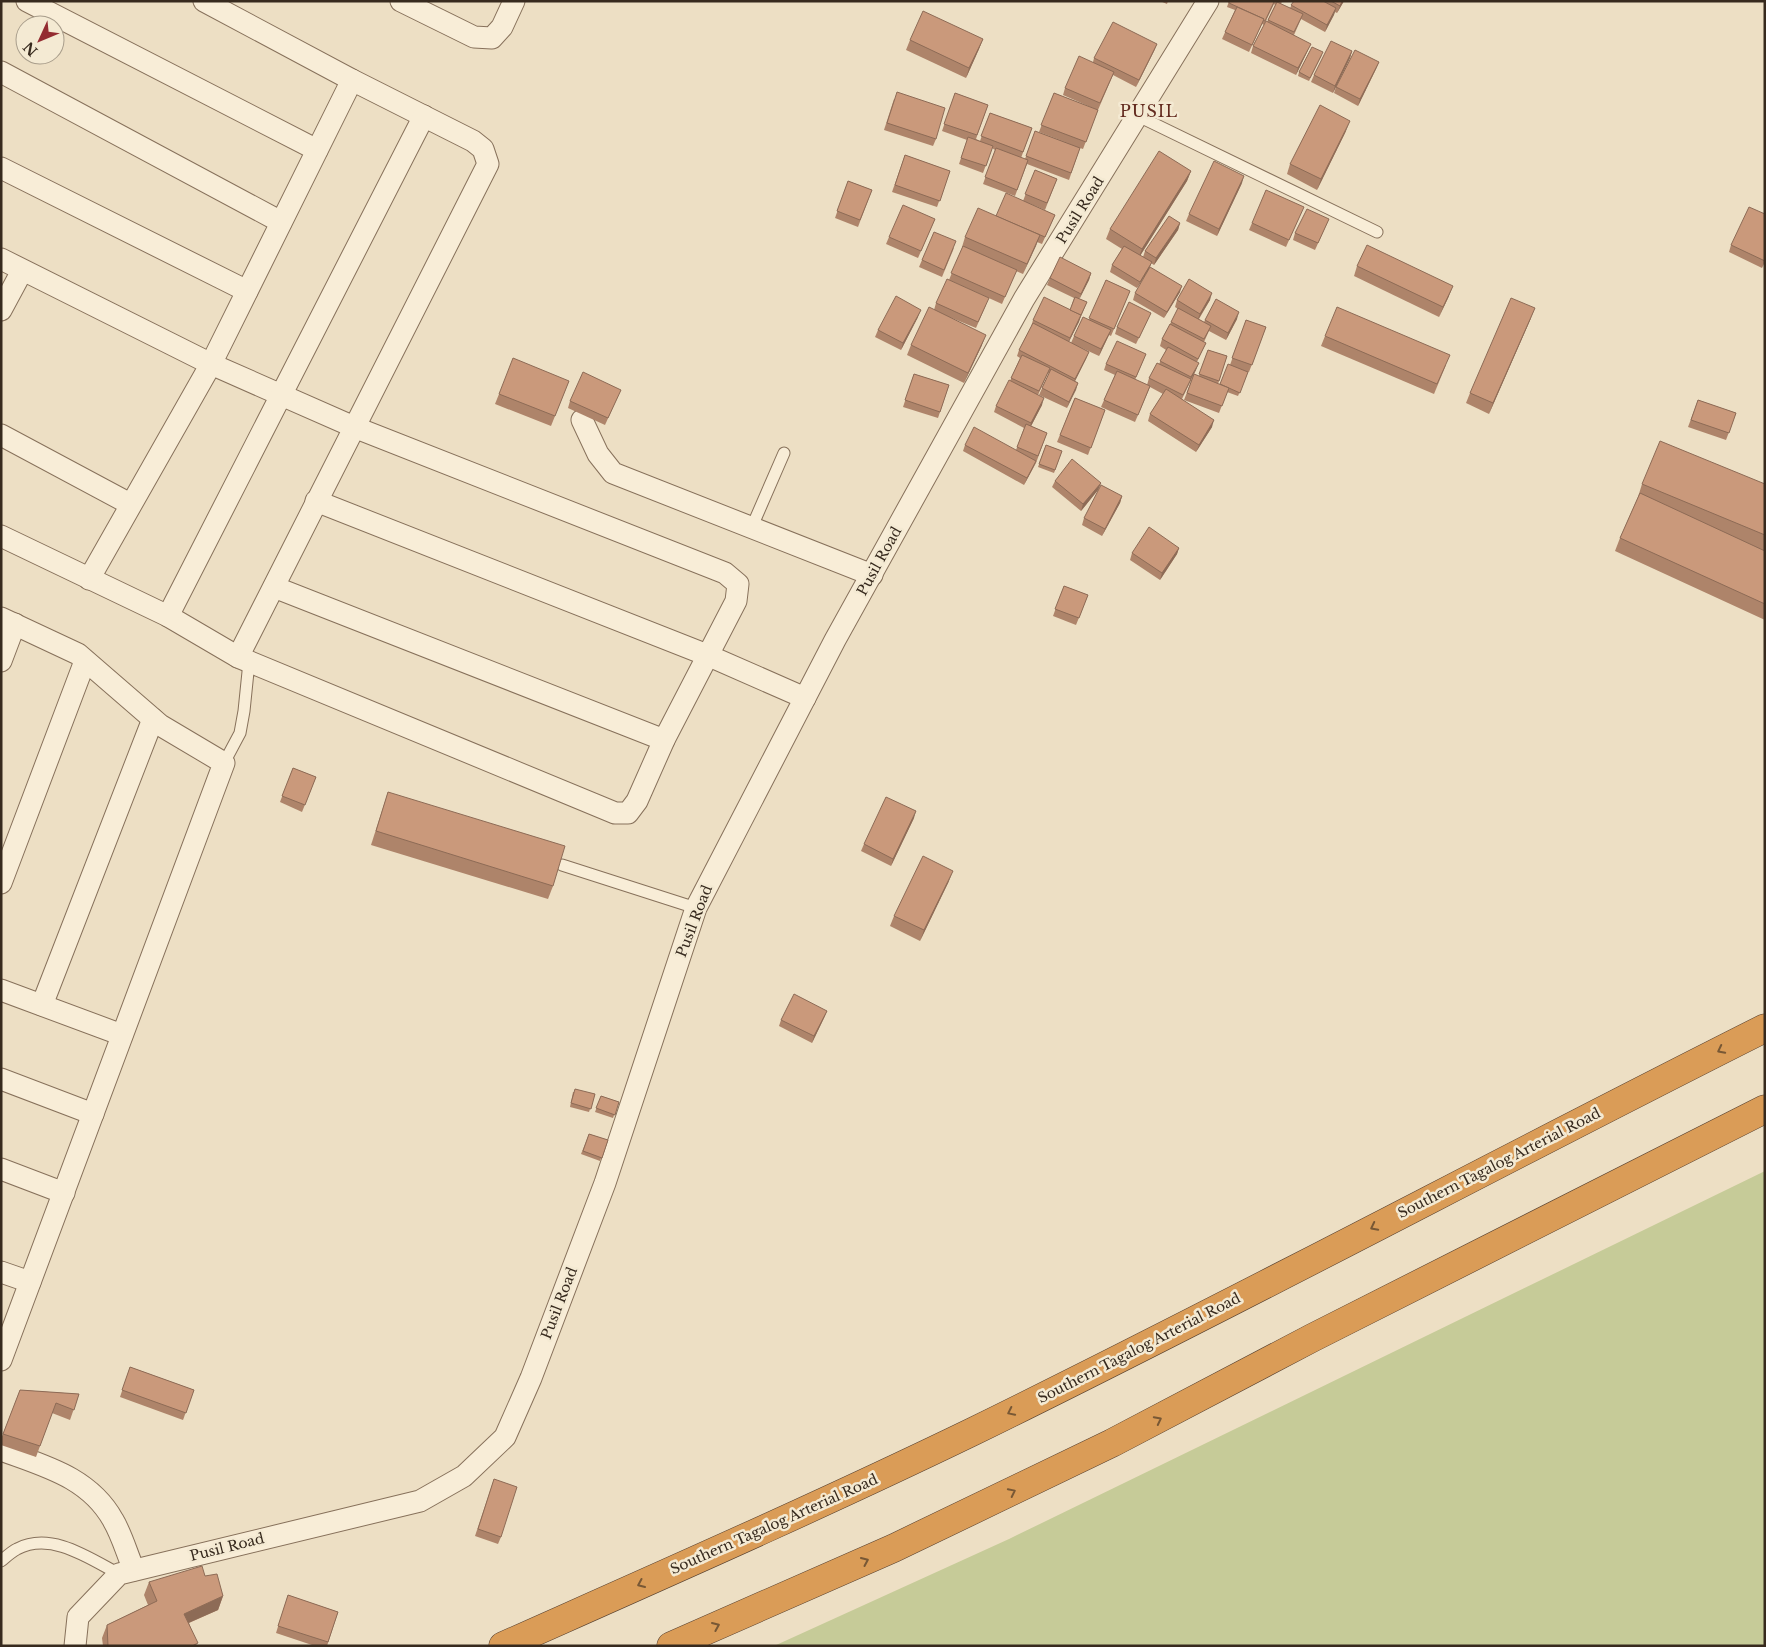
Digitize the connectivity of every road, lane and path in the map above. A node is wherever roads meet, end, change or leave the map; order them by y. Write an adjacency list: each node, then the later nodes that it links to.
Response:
1 (27, 1): 11 (street)
2 (204, 1): 8 (street)
3 (401, 1): 6 (street)
4 (514, 1): 6 (street)
5 (1208, 1): 10 (street, Pusil Road)
6 (425, 7)
7 (1, 72): 13 (street)
8 (352, 80): 9 (street); 11 (street)
9 (424, 116): 20 (street); 22 (street)
10 (1138, 116): 14 (lane); 29 (street, Pusil Road)
11 (317, 150): 13 (street)
12 (1, 168): 17 (street)
13 (281, 222): 17 (street)
14 (1377, 232)
15 (1, 260): 16 (street)
16 (22, 271): 18 (street); 19 (street)
17 (247, 291): 19 (street)
18 (1, 310)
19 (211, 364): 20 (street); 26 (street)
20 (281, 394): 22 (street); 32 (street)
21 (582, 420): 27 (street)
22 (354, 427): 25 (street); 34 (street)
23 (1, 435): 26 (street)
24 (784, 453): 27 (lane)
25 (316, 501): 31 (street); 34 (street)
26 (130, 504): 30 (street)
27 (751, 529): 29 (street)
28 (1, 536): 30 (street)
29 (872, 576): 38 (street, Pusil Road)
30 (89, 579): 32 (street)
31 (274, 587): 35 (street); 40 (street)
32 (168, 616): 35 (street)
33 (8, 621): 36 (street); 37 (street)
34 (707, 656): 38 (street); 40 (street)
35 (244, 660): 40 (street); 41 (lane)
36 (1, 661)
37 (85, 661): 39 (street); 43 (street)
38 (805, 698): 44 (street, Pusil Road)
39 (153, 718): 41 (street); 46 (street)
40 (664, 740)
41 (224, 763): 48 (street)
42 (562, 865): 44 (lane)
43 (1, 883)
44 (696, 908): 59 (street, Pusil Road)
45 (1, 990): 46 (street)
46 (42, 1005): 48 (street)
47 (1765, 1028): 61 (highway, Southern Tagalog Arterial Road, one-way to 61)
48 (122, 1035): 51 (street)
49 (1, 1079): 51 (street)
50 (1765, 1109): 62 (highway, one-way to 50)
51 (93, 1114): 53 (street)
52 (1, 1169): 53 (street)
53 (64, 1193): 55 (street)
54 (1, 1272): 55 (street)
55 (30, 1282): 56 (street)
56 (1, 1360)
57 (1, 1450): 59 (street)
58 (1, 1561): 59 (lane)
59 (126, 1572): 60 (street)
60 (76, 1646)
61 (503, 1646)
62 (672, 1646)

